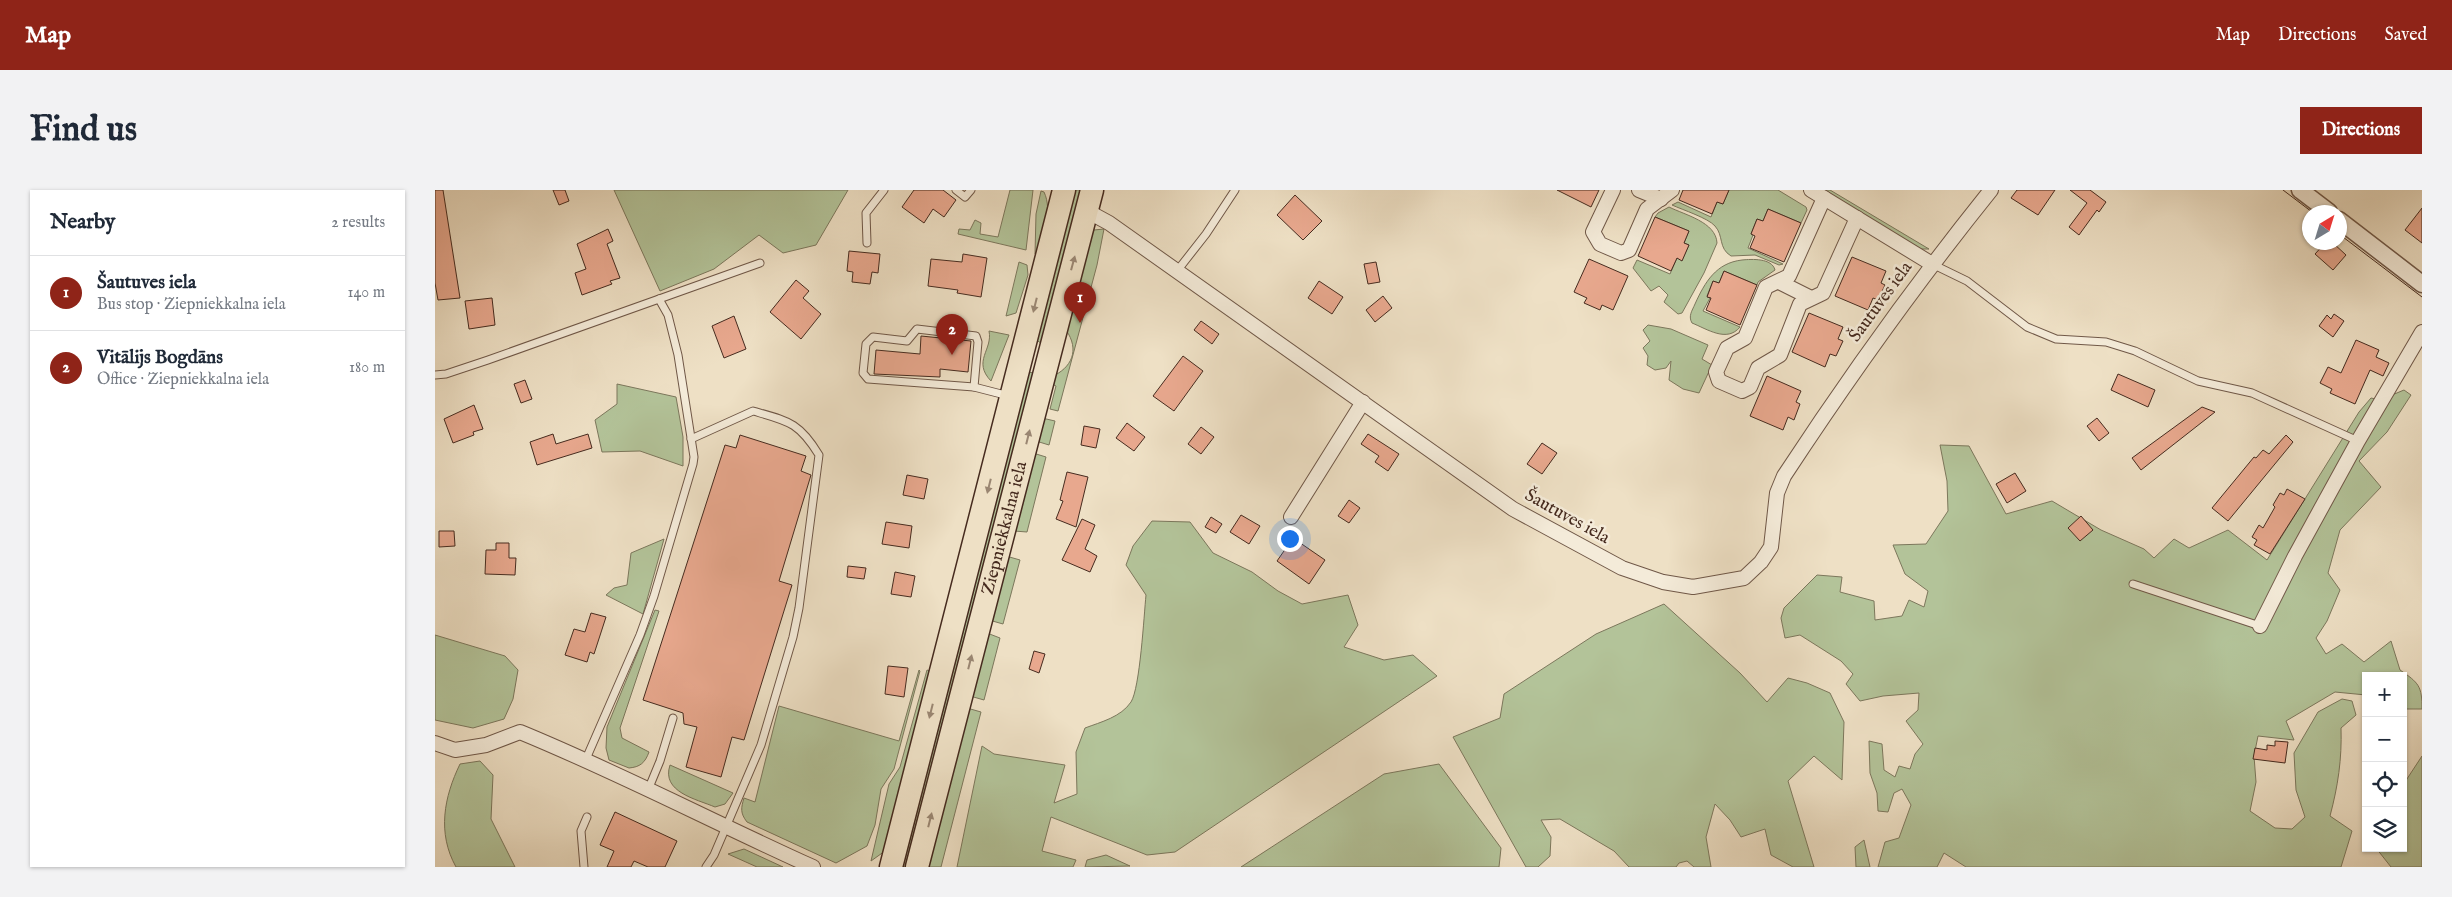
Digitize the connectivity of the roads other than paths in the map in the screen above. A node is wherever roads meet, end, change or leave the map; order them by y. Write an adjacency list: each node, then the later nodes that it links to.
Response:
1 (884, 190): 17 (lane)
2 (956, 190): 3 (lane)
3 (971, 190)
4 (1064, 190): 26 (highway, Ziepniekkalna iela, one-way to 26)
5 (1235, 190): 20 (lane)
6 (1613, 190): 11 (street)
7 (1639, 190): 11 (street)
8 (1811, 190): 12 (street)
9 (1991, 190): 19 (street, Šautuves iela)
10 (2300, 190): 14 (street)
11 (1667, 195)
12 (1823, 198): 15 (street); 21 (street)
13 (1090, 201): 20 (street, Šautuves iela); 27 (highway, Ziepniekkalna iela, one-way to 13)
14 (2320, 205)
15 (1857, 218): 19 (street); 23 (street)
16 (2347, 226): 22 (street)
17 (867, 242)
18 (760, 263): 24 (lane)
19 (1932, 264): 31 (street, Šautuves iela); 33 (lane)
20 (1177, 270): 31 (street, Šautuves iela)
21 (1779, 282): 23 (street); 23 (street)
22 (2422, 284)
23 (1811, 298)
24 (659, 299): 28 (lane); 32 (lane)
25 (2422, 332): 33 (street)
26 (1023, 354): 27 (highway); 30 (highway, Ziepniekkalna iela)
27 (1048, 359): 47 (highway, Ziepniekkalna iela, one-way to 27)
28 (435, 375)
29 (974, 387): 29 (lane); 30 (lane)
30 (1012, 397): 46 (highway, Ziepniekkalna iela, one-way to 46)
31 (1363, 402): 34 (street)
32 (691, 439): 39 (lane); 42 (lane)
33 (2358, 441): 36 (street)
34 (1291, 517)
35 (2133, 584): 36 (lane)
36 (2260, 626)
37 (673, 718): 40 (lane)
38 (435, 743): 39 (street)
39 (586, 759): 40 (street)
40 (648, 790): 42 (street)
41 (587, 817): 43 (lane)
42 (725, 828): 44 (lane); 45 (street)
43 (584, 867)
44 (706, 867)
45 (813, 867)
46 (891, 867)
47 (917, 867)

